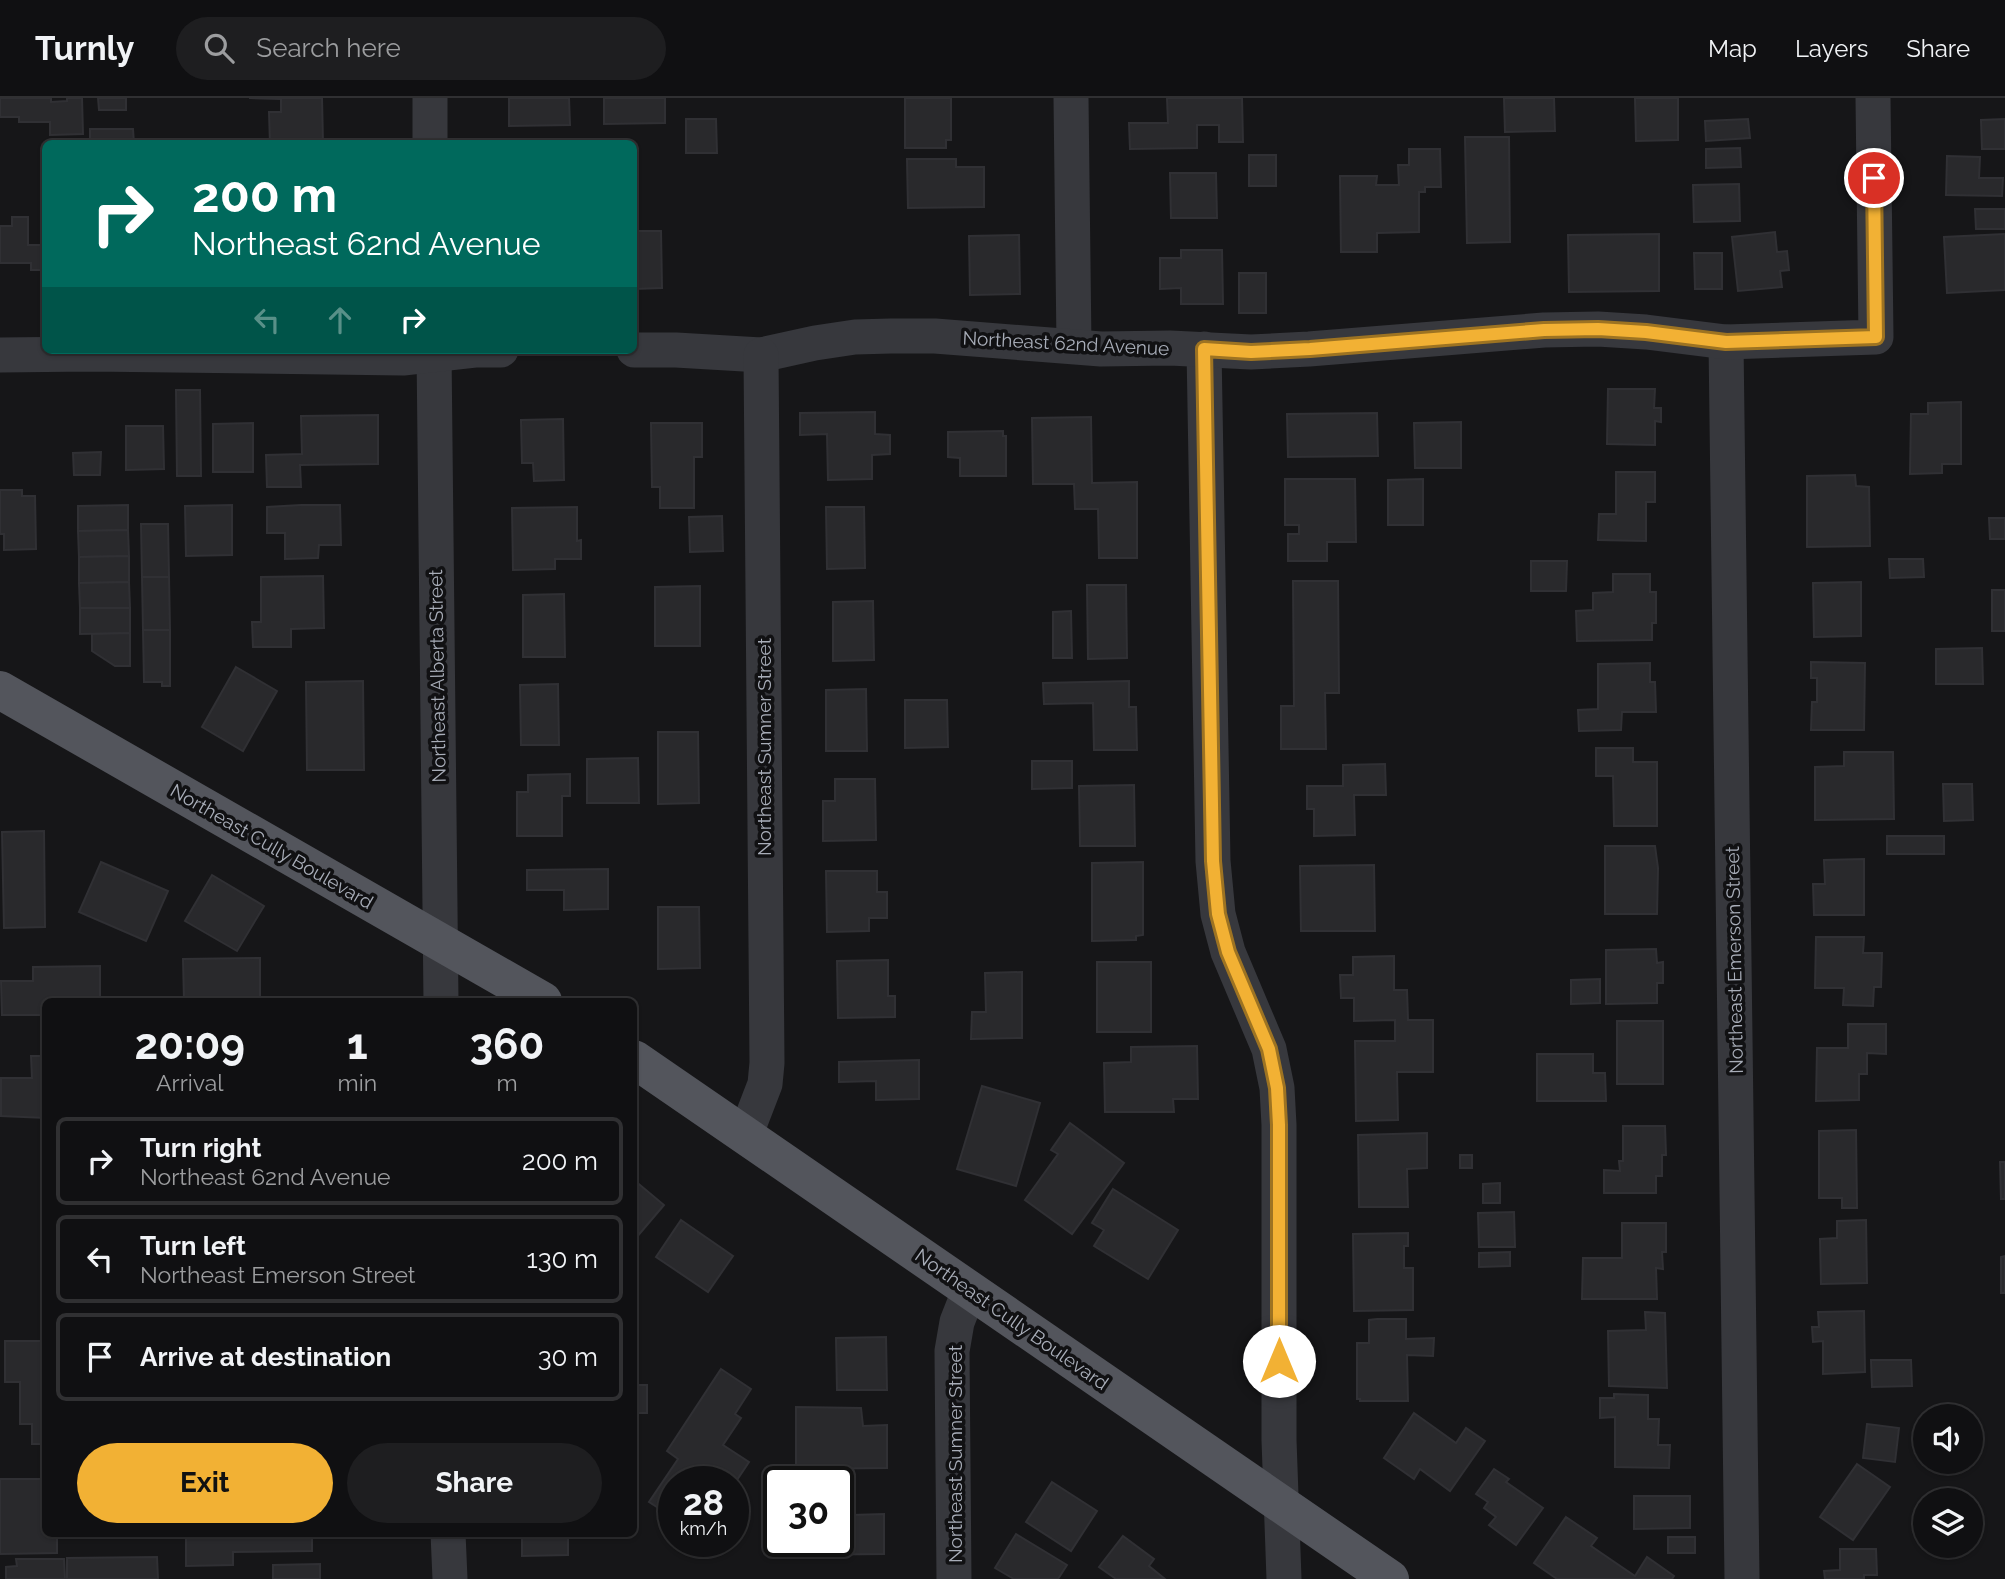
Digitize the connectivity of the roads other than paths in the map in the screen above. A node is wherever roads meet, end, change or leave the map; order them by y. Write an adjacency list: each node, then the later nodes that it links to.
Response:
1 (430, 98): 4 (street)
2 (1071, 98): 6 (street)
3 (1873, 98): 5 (street, Northeast 62nd Avenue)
4 (430, 140)
5 (1726, 342): 7 (street, Northeast 62nd Avenue); 26 (street, Northeast Emerson Street)
6 (1074, 346): 7 (street, Northeast 62nd Avenue); 12 (street, Northeast 62nd Avenue)
7 (1204, 349): 20 (street)
8 (637, 350): 12 (street, Northeast 62nd Avenue)
9 (424, 354): 11 (street)
10 (434, 354): 14 (street, Northeast Alberta Street)
11 (0, 355)
12 (761, 355): 18 (street, Northeast Sumner Street)
13 (0, 691): 14 (main road, Northeast Cully Boulevard)
14 (440, 942): 15 (street, Northeast Alberta Street); 16 (main road, Northeast Cully Boulevard)
15 (441, 998)
16 (538, 998)
17 (637, 1061): 18 (main road, Northeast Cully Boulevard)
18 (745, 1136): 19 (main road, Northeast Cully Boulevard)
19 (970, 1289): 20 (main road, Northeast Cully Boulevard); 23 (street, Northeast Sumner Street)
20 (1281, 1504): 24 (street); 25 (main road, Northeast Cully Boulevard)
21 (449, 1537): 22 (street)
22 (450, 1579)
23 (954, 1579)
24 (1284, 1579)
25 (1390, 1579)
26 (1742, 1579)

